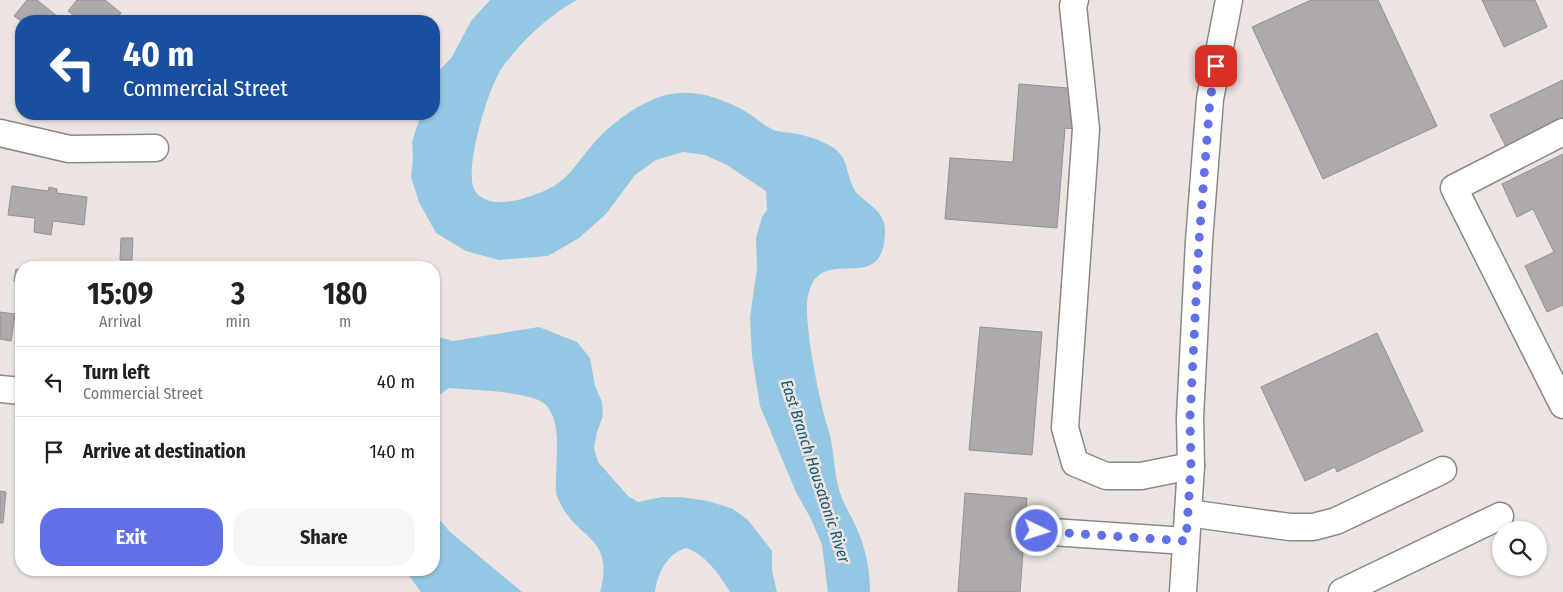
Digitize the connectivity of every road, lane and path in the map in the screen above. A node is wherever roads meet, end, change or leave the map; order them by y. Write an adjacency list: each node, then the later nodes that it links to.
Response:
1 (1075, 0): 9 (street)
2 (1229, 0): 9 (street)
3 (1563, 132): 8 (street)
4 (0, 133): 5 (street)
5 (155, 148)
6 (0, 389): 7 (street)
7 (15, 390)
8 (1563, 405)
9 (1191, 466): 11 (street)
10 (1443, 470): 11 (street)
11 (1188, 513): 14 (street)
12 (1500, 516): 16 (street)
13 (1037, 531): 14 (street)
14 (1186, 541): 15 (street)
15 (1183, 592)
16 (1342, 592)

